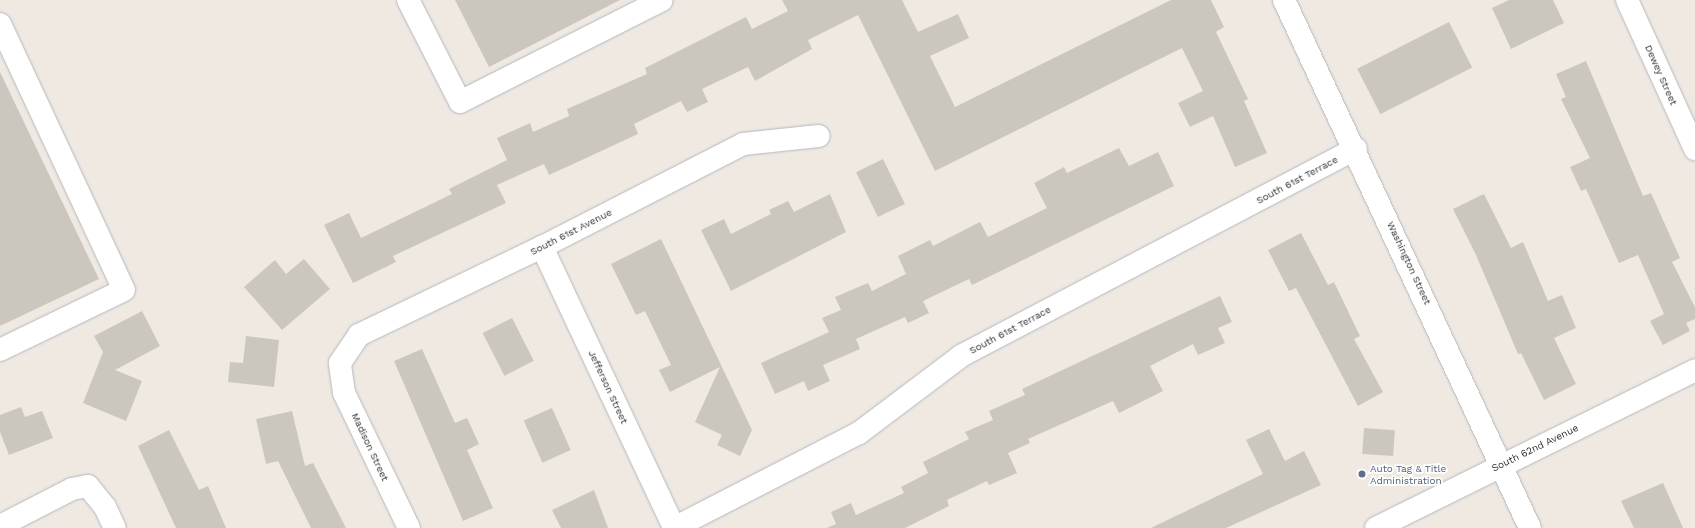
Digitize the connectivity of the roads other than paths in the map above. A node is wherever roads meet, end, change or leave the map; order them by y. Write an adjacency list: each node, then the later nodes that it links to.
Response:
1 (408, 0): 2 (street)
2 (662, 0)
3 (1284, 0): 7 (street, Washington Street)
4 (1627, 0): 8 (street, Dewey Street)
5 (0, 24): 10 (street)
6 (819, 136): 9 (street, South 61st Avenue)
7 (1356, 149): 13 (street, Washington Street); 17 (street, South 61st Terrace)
8 (1695, 149)
9 (542, 247): 11 (street, South 61st Avenue); 17 (street, Jefferson Street)
10 (0, 350)
11 (340, 363): 16 (street, Madison Street)
12 (1695, 370): 13 (street, South 62nd Avenue)
13 (1502, 464): 18 (street, South 62nd Avenue); 19 (street, Washington Street)
14 (0, 526): 15 (street)
15 (115, 528)
16 (409, 528)
17 (674, 528)
18 (1376, 528)
19 (1530, 528)

